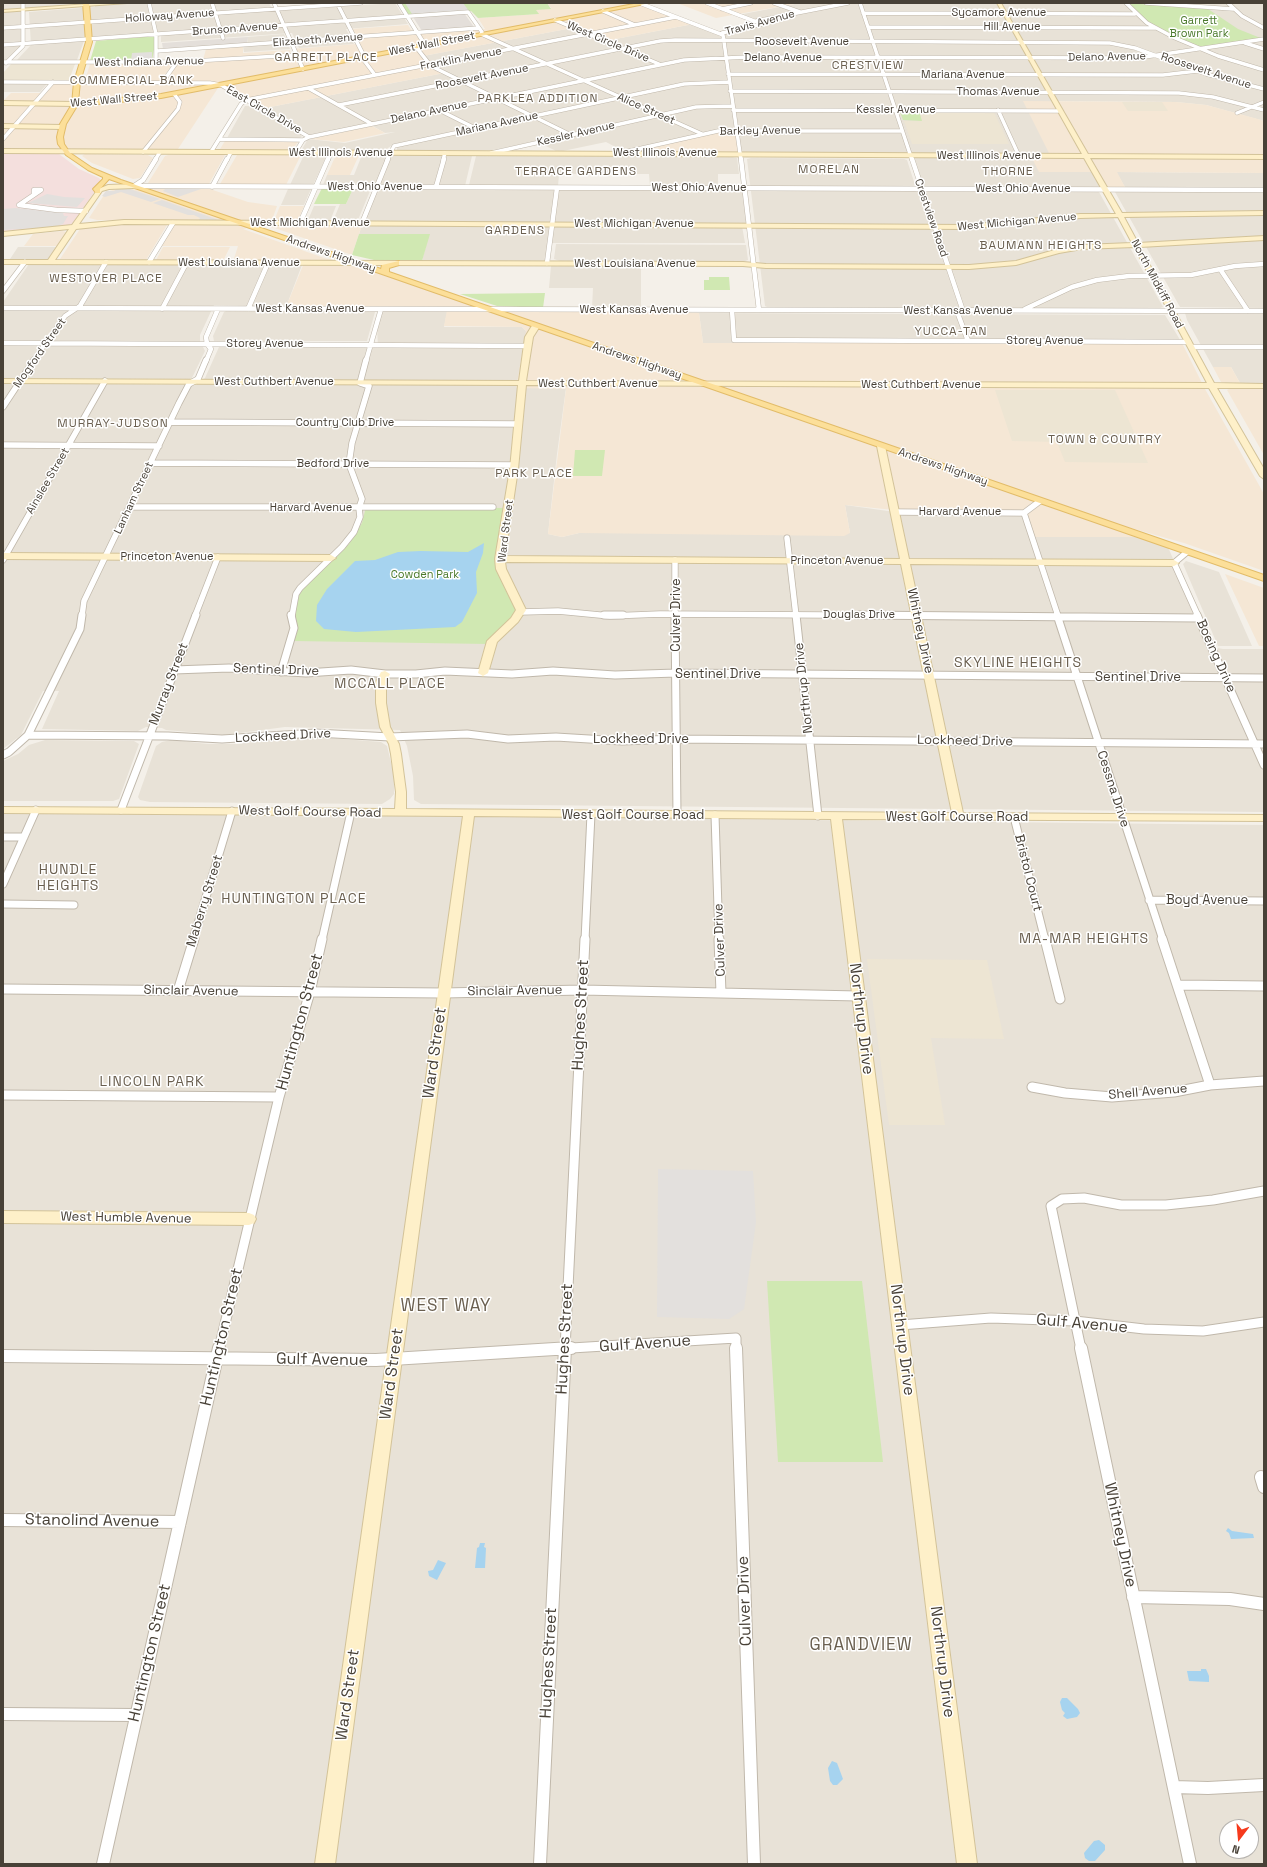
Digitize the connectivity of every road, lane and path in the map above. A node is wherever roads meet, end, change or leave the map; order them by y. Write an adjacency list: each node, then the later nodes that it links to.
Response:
1 (23, 3): 23 (street)
2 (125, 3): 18 (street)
3 (149, 3): 33 (street)
4 (212, 3): 27 (street)
5 (274, 3): 20 (street)
6 (361, 3): 19 (street, Holloway Avenue)
7 (399, 3): 31 (street)
8 (645, 3): 25 (main road, West Wall Street); 32 (street)
9 (706, 3): 21 (street)
10 (751, 3): 21 (street)
11 (774, 3): 26 (street)
12 (848, 3): 26 (street, Travis Avenue)
13 (860, 3): 28 (street, Crestview Road)
14 (999, 3): 29 (street, North Midkiff Road)
15 (1126, 3): 30 (street)
16 (1146, 3): 22 (street)
17 (1228, 3): 22 (street)
18 (86, 4): 23 (street); 37 (main road)
19 (337, 4): 20 (street, Holloway Avenue); 35 (street)
20 (277, 9): 27 (street, Holloway Avenue); 38 (street)
21 (722, 9): 36 (street)
22 (1233, 9): 45 (street)
23 (23, 10): 24 (street); 40 (street)
24 (3, 11)
25 (603, 11): 34 (main road, West Wall Street); 39 (street)
26 (801, 12): 36 (street, Travis Avenue)
27 (215, 13): 33 (street, Holloway Avenue); 46 (street)
28 (864, 13): 29 (street, Sycamore Avenue); 41 (street, Crestview Road)
29 (1004, 13): 30 (street, Sycamore Avenue); 42 (street, North Midkiff Road)
30 (1136, 14): 44 (street)
31 (406, 16): 35 (street, Brunson Avenue); 47 (street, Brunson Avenue); 48 (street)
32 (676, 17): 39 (street, Franklin Avenue); 51 (street)
33 (153, 18): 37 (street, Holloway Avenue); 49 (street)
34 (555, 20): 47 (main road, West Wall Street); 50 (street, West Circle Drive)
35 (346, 21): 38 (street, Brunson Avenue); 53 (street)
36 (756, 21): 51 (street, Travis Avenue)
37 (88, 22): 40 (street, Holloway Avenue); 55 (main road)
38 (283, 25): 46 (street, Brunson Avenue); 57 (street)
39 (636, 25): 50 (street, Franklin Avenue)
40 (23, 27): 43 (street, Holloway Avenue); 61 (street)
41 (868, 27): 42 (street, Hill Avenue); 58 (street, Crestview Road)
42 (1012, 27): 44 (street, Hill Avenue); 59 (street, North Midkiff Road)
43 (3, 28)
44 (1155, 28): 67 (street)
45 (1264, 28)
46 (220, 30): 49 (street, Brunson Avenue); 52 (street)
47 (480, 31): 48 (street, Elizabeth Avenue); 63 (main road, West Wall Street); 65 (street, Alice Street)
48 (417, 33): 53 (street, Elizabeth Avenue); 63 (street)
49 (156, 34): 55 (street, Brunson Avenue); 69 (street)
50 (587, 34): 65 (street, Franklin Avenue); 66 (street, West Circle Drive)
51 (723, 35): 56 (street)
52 (223, 38)
53 (354, 38): 57 (street, Elizabeth Avenue); 72 (street)
54 (1264, 38): 60 (street, Delano Avenue)
55 (89, 39): 61 (street, Brunson Avenue); 78 (main road)
56 (723, 41): 58 (street, Roosevelt Avenue); 66 (street, Roosevelt Avenue); 75 (street)
57 (290, 42): 69 (street, Elizabeth Avenue); 70 (street)
58 (873, 42): 59 (street, Roosevelt Avenue); 73 (street, Crestview Road)
59 (1021, 42): 71 (street, Roosevelt Avenue); 74 (street, North Midkiff Road)
60 (1242, 42): 67 (street, Delano Avenue); 68 (street)
61 (23, 44): 62 (street, Brunson Avenue); 77 (street)
62 (3, 45)
63 (425, 45): 64 (main road, West Wall Street)
64 (416, 47): 72 (main road, West Wall Street); 83 (street)
65 (512, 49): 81 (street, Alice Street); 83 (street, Franklin Avenue)
66 (623, 49): 81 (street, Roosevelt Avenue); 82 (street, West Circle Drive)
67 (1199, 49): 71 (street, Delano Avenue); 86 (street)
68 (1264, 50)
69 (157, 51): 79 (street)
70 (296, 55): 80 (street, West Indiana Avenue); 85 (street)
71 (1156, 56): 74 (street, Delano Avenue); 87 (street, Roosevelt Avenue)
72 (363, 57): 85 (main road, West Wall Street); 90 (street)
73 (878, 58): 74 (street, Delano Avenue); 75 (street, Delano Avenue); 89 (street, Crestview Road)
74 (1029, 58): 91 (street, North Midkiff Road)
75 (726, 59): 82 (street, Delano Avenue); 88 (street)
76 (3, 62): 77 (street, West Indiana Avenue)
77 (8, 62): 78 (street, West Indiana Avenue); 84 (street)
78 (83, 62): 79 (street, West Indiana Avenue); 96 (main road)
79 (156, 62): 80 (street, West Indiana Avenue)
80 (177, 62): 98 (street)
81 (547, 64): 92 (street, Alice Street); 93 (street, Roosevelt Avenue)
82 (660, 64): 92 (street, Delano Avenue)
83 (429, 65): 90 (street, Franklin Avenue); 93 (street)
84 (3, 67)
85 (303, 69): 99 (main road, West Wall Street)
86 (1264, 70)
87 (1198, 71): 91 (street, Mariana Avenue); 101 (street, Roosevelt Avenue)
88 (728, 74): 89 (street, Mariana Avenue); 97 (street)
89 (883, 74): 91 (street, Mariana Avenue); 103 (street, Crestview Road)
90 (375, 75): 100 (street, Franklin Avenue)
91 (1039, 75): 104 (street, North Midkiff Road)
92 (583, 80): 106 (street, Alice Street); 107 (street, Delano Avenue)
93 (461, 81): 107 (street); 113 (street, Roosevelt Avenue)
94 (3, 82): 95 (street)
95 (53, 82): 96 (street); 111 (street)
96 (77, 82): 98 (street); 112 (main road)
97 (729, 82): 102 (street); 106 (street, Mariana Avenue)
98 (162, 83): 99 (street)
99 (221, 85): 105 (main road, West Wall Street); 108 (street, East Circle Drive)
100 (308, 88): 108 (street, Franklin Avenue); 113 (street)
101 (1264, 89)
102 (730, 91): 103 (street, Thomas Avenue); 115 (street)
103 (889, 92): 104 (street, Thomas Avenue); 117 (street, Crestview Road)
104 (1048, 92): 114 (street, Thomas Avenue); 119 (street, North Midkiff Road)
105 (174, 94): 112 (main road, West Wall Street); 139 (street)
106 (621, 97): 122 (street, Alice Street); 123 (street, Mariana Avenue)
107 (496, 98): 116 (street, Delano Avenue); 123 (street)
108 (246, 100): 133 (street, East Circle Drive); 135 (street)
109 (1264, 102): 114 (street)
110 (3, 103): 111 (street, West Wall Street)
111 (34, 104): 112 (street, West Wall Street); 126 (street)
112 (75, 104): 127 (main road)
113 (339, 105): 124 (street)
114 (1252, 107): 120 (street, Thomas Avenue); 121 (street)
115 (733, 108): 117 (street, Kessler Avenue); 122 (street, Kessler Avenue); 129 (street)
116 (439, 110): 124 (street, Delano Avenue); 128 (street)
117 (896, 110): 118 (street, Kessler Avenue); 130 (street, Crestview Road)
118 (998, 110): 119 (street, Kessler Avenue); 151 (street)
119 (1058, 110): 152 (street, North Midkiff Road)
120 (1264, 110)
121 (1237, 113)
122 (661, 115): 131 (street, Alice Street); 132 (street, Kessler Avenue)
123 (533, 116): 128 (street, Mariana Avenue); 132 (street)
124 (372, 124): 133 (street, Delano Avenue)
125 (3, 126): 126 (street)
126 (14, 126): 127 (street); 134 (street)
127 (62, 127): 138 (main road)
128 (475, 128): 145 (street, Mariana Avenue)
129 (736, 131): 130 (street, Barkley Avenue); 131 (street, Barkley Avenue); 149 (street)
130 (902, 131): 150 (street, Crestview Road)
131 (702, 134): 148 (street, Barkley Avenue)
132 (571, 135): 147 (street, Kessler Avenue)
133 (309, 136): 136 (street, East Circle Drive)
134 (3, 139)
135 (219, 139): 136 (street); 141 (street)
136 (303, 140): 143 (street, East Circle Drive)
137 (3, 152): 138 (street, West Illinois Avenue)
138 (66, 152): 139 (street, West Illinois Avenue); 154 (main road, Andrews Highway)
139 (143, 152): 140 (street, West Illinois Avenue)
140 (160, 152): 141 (street, West Illinois Avenue); 155 (street)
141 (211, 152): 142 (street, West Illinois Avenue)
142 (231, 152): 143 (street, West Illinois Avenue); 156 (street)
143 (295, 152): 144 (street, West Illinois Avenue)
144 (331, 153): 145 (street, West Illinois Avenue); 157 (street)
145 (390, 153): 146 (street, West Illinois Avenue); 158 (street)
146 (445, 153): 147 (street, West Illinois Avenue); 159 (street)
147 (491, 153): 148 (street, West Illinois Avenue)
148 (620, 153): 149 (street, West Illinois Avenue)
149 (739, 154): 150 (street, West Illinois Avenue); 161 (street)
150 (910, 155): 151 (street, West Illinois Avenue); 162 (street, Crestview Road)
151 (1019, 156): 152 (street, West Illinois Avenue)
152 (1084, 156): 153 (street, West Illinois Avenue); 163 (street, North Midkiff Road)
153 (1264, 157)
154 (106, 176): 155 (main road, Andrews Highway); 165 (main road)
155 (134, 186): 156 (street, West Ohio Avenue); 165 (street); 172 (main road, Andrews Highway)
156 (212, 187): 157 (street, West Ohio Avenue)
157 (316, 187): 158 (street, West Ohio Avenue); 173 (street)
158 (376, 187): 159 (street, West Ohio Avenue); 174 (street)
159 (436, 187): 160 (street, West Ohio Avenue)
160 (557, 188): 161 (street, West Ohio Avenue); 175 (street)
161 (745, 188): 162 (street, West Ohio Avenue); 176 (street)
162 (921, 189): 163 (street, West Ohio Avenue); 177 (street, Crestview Road)
163 (1104, 189): 164 (street, West Ohio Avenue); 169 (street, North Midkiff Road)
164 (1264, 190)
165 (98, 192): 167 (street)
166 (34, 194): 167 (street)
167 (85, 213): 170 (street); 178 (street); 179 (street)
168 (1264, 213): 169 (street, West Michigan Avenue)
169 (1120, 216): 177 (street, West Michigan Avenue); 182 (street, North Midkiff Road)
170 (111, 223): 171 (street, West Michigan Avenue); 178 (street, West Michigan Avenue)
171 (173, 223): 172 (street, West Michigan Avenue); 187 (street)
172 (240, 223): 173 (street, West Michigan Avenue); 190 (main road, Andrews Highway)
173 (300, 223): 174 (street, West Michigan Avenue)
174 (362, 223): 175 (street, West Michigan Avenue)
175 (552, 224): 176 (street, West Michigan Avenue); 192 (street)
176 (750, 226): 177 (street, West Michigan Avenue); 194 (street)
177 (934, 227): 195 (street, Crestview Road)
178 (74, 228): 179 (street, West Michigan Avenue); 185 (street)
179 (43, 231): 180 (street, West Michigan Avenue)
180 (3, 234)
181 (1264, 238): 182 (street, West Louisiana Avenue)
182 (1136, 245): 195 (street, West Louisiana Avenue); 198 (street, North Midkiff Road)
183 (3, 262): 184 (street, West Louisiana Avenue)
184 (25, 262): 185 (street, West Louisiana Avenue); 199 (street)
185 (50, 262): 186 (street, West Louisiana Avenue)
186 (106, 262): 187 (street, West Louisiana Avenue); 201 (street, Mogford Street)
187 (149, 262): 188 (street, West Louisiana Avenue)
188 (187, 262): 189 (street, West Louisiana Avenue); 202 (street)
189 (268, 263): 190 (street, West Louisiana Avenue); 204 (street)
190 (355, 263): 191 (street, West Louisiana Avenue); 197 (main road, Andrews Highway)
191 (396, 263): 192 (street, West Louisiana Avenue); 197 (main road)
192 (547, 263): 194 (street, West Louisiana Avenue)
193 (1264, 264): 196 (street)
194 (754, 266): 195 (street, West Louisiana Avenue); 208 (street)
195 (948, 267): 209 (street, Crestview Road)
196 (1220, 269): 198 (street); 212 (street)
197 (385, 273): 206 (main road, Andrews Highway)
198 (1152, 276): 210 (street); 211 (street, North Midkiff Road)
199 (3, 291)
200 (3, 308): 201 (street, West Kansas Avenue)
201 (76, 308): 202 (street, West Kansas Avenue); 217 (street, Mogford Street)
202 (162, 308): 203 (street, West Kansas Avenue)
203 (218, 309): 204 (street, West Kansas Avenue); 218 (street, Lanham Street)
204 (248, 309): 205 (street, West Kansas Avenue)
205 (381, 309): 206 (street, West Kansas Avenue); 220 (street)
206 (490, 310): 207 (street, West Kansas Avenue); 214 (main road, Andrews Highway)
207 (732, 310): 208 (street, West Kansas Avenue); 215 (street, Storey Avenue)
208 (759, 310): 209 (street, West Kansas Avenue)
209 (962, 311): 210 (street, West Kansas Avenue); 215 (street, Crestview Road)
210 (1013, 311): 211 (street, West Kansas Avenue)
211 (1171, 311): 212 (street, West Kansas Avenue); 219 (street, North Midkiff Road)
212 (1248, 311): 213 (street, West Kansas Avenue)
213 (1264, 311)
214 (536, 326): 221 (street, Ward Street); 229 (main road, Andrews Highway)
215 (968, 341): 219 (street, Storey Avenue)
216 (3, 343): 217 (street, Storey Avenue)
217 (45, 343): 218 (street, Storey Avenue); 224 (street, Mogford Street)
218 (207, 344): 220 (street, Storey Avenue); 226 (street, Lanham Street)
219 (1190, 344): 222 (street, Storey Avenue); 230 (street, North Midkiff Road)
220 (371, 345): 221 (street, Storey Avenue); 227 (street)
221 (528, 346): 228 (street, Ward Street)
222 (1264, 347)
223 (3, 380): 224 (street, West Cuthbert Avenue)
224 (20, 381): 225 (street, West Cuthbert Avenue); 232 (street, Mogford Street)
225 (105, 381): 226 (street, West Cuthbert Avenue); 237 (street, Ainslee Street)
226 (194, 382): 227 (street, West Cuthbert Avenue); 233 (street, Lanham Street)
227 (360, 383): 228 (street, West Cuthbert Avenue); 234 (street)
228 (522, 384): 229 (street, West Cuthbert Avenue); 235 (street, Ward Street)
229 (704, 384): 230 (street, West Cuthbert Avenue); 239 (main road, Andrews Highway)
230 (1213, 386): 231 (street, West Cuthbert Avenue); 241 (street, North Midkiff Road)
231 (1264, 386)
232 (3, 407)
233 (170, 422): 234 (street, Country Club Drive); 238 (street, Lanham Street)
234 (358, 423): 235 (street, Country Club Drive); 242 (street)
235 (519, 424): 243 (street, Ward Street)
236 (3, 445): 237 (street)
237 (68, 445): 238 (street); 254 (street, Ainslee Street)
238 (159, 446): 240 (street, Lanham Street)
239 (881, 446): 245 (main road, Andrews Highway); 249 (street, Whitney Drive)
240 (151, 463): 242 (street, Bedford Drive); 246 (street, Lanham Street)
241 (1260, 463): 244 (street, North Midkiff Road)
242 (349, 464): 243 (street, Bedford Drive); 248 (street)
243 (514, 465): 257 (street, Ward Street)
244 (1264, 476)
245 (1040, 501): 250 (street); 252 (main road, Andrews Highway)
246 (130, 507): 248 (street, Harvard Avenue); 253 (street, Lanham Street)
247 (493, 507): 248 (street, Harvard Avenue)
248 (359, 508): 256 (street)
249 (895, 512): 250 (street, Harvard Avenue); 260 (street, Whitney Drive)
250 (1024, 513): 261 (street, Cessna Drive)
251 (787, 538): 259 (street, Northrup Drive)
252 (1187, 552): 262 (street); 263 (main road, Andrews Highway)
253 (106, 556): 254 (street, Princeton Avenue); 255 (street, Princeton Avenue); 280 (street, Lanham Street)
254 (4, 557)
255 (218, 557): 256 (street, Princeton Avenue); 270 (street, Murray Street)
256 (331, 558): 271 (street)
257 (500, 559): 258 (street, Princeton Avenue); 264 (street, Ward Street)
258 (675, 560): 259 (street, Princeton Avenue); 265 (street, Culver Drive)
259 (790, 561): 260 (street, Princeton Avenue); 266 (street, Northrup Drive)
260 (906, 562): 261 (street, Princeton Avenue); 267 (street, Whitney Drive)
261 (1040, 562): 262 (street, Princeton Avenue); 268 (street, Cessna Drive)
262 (1174, 563): 269 (street, Boeing Drive)
263 (1264, 578)
264 (521, 612): 265 (street, Douglas Drive); 272 (street)
265 (676, 615): 266 (street, Douglas Drive); 273 (street, Culver Drive)
266 (795, 615): 267 (street, Douglas Drive); 275 (street, Northrup Drive)
267 (917, 616): 268 (street, Douglas Drive); 276 (street, Whitney Drive)
268 (1058, 617): 269 (street, Douglas Drive); 277 (street, Cessna Drive)
269 (1198, 618): 278 (street, Boeing Drive)
270 (174, 670): 271 (street, Sentinel Drive); 281 (street, Murray Street)
271 (281, 672): 274 (street, Sentinel Drive)
272 (483, 673): 273 (street, Sentinel Drive); 274 (street, Sentinel Drive)
273 (676, 673): 275 (street, Sentinel Drive); 283 (street, Culver Drive)
274 (385, 674): 282 (street)
275 (802, 674): 276 (street, Sentinel Drive); 284 (street, Northrup Drive)
276 (929, 675): 277 (street, Sentinel Drive); 285 (street, Whitney Drive)
277 (1077, 676): 278 (street, Sentinel Drive); 286 (street, Cessna Drive)
278 (1225, 678): 279 (street, Sentinel Drive); 287 (street, Boeing Drive)
279 (1264, 678)
280 (28, 735): 281 (street, Lockheed Drive); 289 (street)
281 (149, 736): 282 (street, Lockheed Drive); 293 (street, Murray Street)
282 (390, 737): 283 (street, Lockheed Drive); 296 (street)
283 (676, 739): 284 (street, Lockheed Drive); 299 (street, Culver Drive)
284 (809, 740): 285 (street, Lockheed Drive); 301 (street, Northrup Drive)
285 (942, 741): 286 (street, Lockheed Drive); 303 (street, Whitney Drive)
286 (1098, 743): 287 (street, Lockheed Drive); 305 (street, Cessna Drive)
287 (1255, 744): 288 (street, Lockheed Drive); 290 (street, Boeing Drive)
288 (1264, 744)
289 (3, 755)
290 (1264, 765)
291 (3, 810): 292 (street, West Golf Course Road)
292 (36, 810): 293 (street, West Golf Course Road); 308 (street)
293 (121, 810): 294 (street, West Golf Course Road)
294 (232, 811): 295 (street, West Golf Course Road); 318 (street, Maberry Street)
295 (350, 812): 296 (street, West Golf Course Road); 319 (street, Huntington Street)
296 (400, 813): 297 (street, West Golf Course Road)
297 (468, 813): 298 (street, West Golf Course Road); 320 (street, Ward Street)
298 (591, 814): 299 (street, West Golf Course Road); 317 (street, Hughes Street)
299 (677, 815): 300 (street, West Golf Course Road)
300 (716, 815): 301 (street, West Golf Course Road); 321 (street, Culver Drive)
301 (818, 816): 302 (street, West Golf Course Road)
302 (836, 816): 303 (street, West Golf Course Road); 322 (street, Northrup Drive)
303 (958, 817): 304 (street, West Golf Course Road)
304 (1014, 817): 305 (street, West Golf Course Road); 323 (street, Bristol Court)
305 (1122, 817): 306 (street, West Golf Course Road); 310 (street, Cessna Drive)
306 (1264, 818)
307 (3, 837): 308 (street)
308 (24, 837): 309 (street)
309 (3, 884)
310 (1149, 900): 311 (street, Boyd Avenue); 314 (street, Cessna Drive)
311 (1264, 901)
312 (3, 904): 313 (street)
313 (74, 905)
314 (1178, 985): 315 (street); 325 (street, Cessna Drive)
315 (1264, 986)
316 (3, 989): 318 (street, Sinclair Avenue)
317 (582, 990): 320 (street, Sinclair Avenue); 321 (street, Sinclair Avenue); 336 (street, Hughes Street)
318 (178, 991): 319 (street, Sinclair Avenue)
319 (310, 992): 320 (street, Sinclair Avenue); 328 (street, Huntington Street)
320 (444, 993): 339 (street, Ward Street)
321 (721, 993): 322 (street, Sinclair Avenue)
322 (858, 996): 334 (street, Northrup Drive)
323 (1060, 999)
324 (1264, 1081): 325 (street, Shell Avenue)
325 (1210, 1085): 326 (street, Shell Avenue)
326 (1032, 1087)
327 (3, 1095): 328 (street)
328 (279, 1097): 331 (street, Huntington Street)
329 (1264, 1191): 332 (street, Whitney Drive)
330 (3, 1217): 331 (street, West Humble Avenue)
331 (249, 1219): 338 (street, Huntington Street)
332 (1075, 1321): 333 (street, Gulf Avenue); 334 (street, Gulf Avenue); 342 (street, Whitney Drive)
333 (1264, 1322)
334 (900, 1325): 352 (street, Northrup Drive)
335 (736, 1338): 336 (street, Gulf Avenue); 351 (street, Culver Drive)
336 (565, 1349): 339 (street, Gulf Avenue); 350 (street, Hughes Street)
337 (3, 1356): 338 (street, Gulf Avenue)
338 (217, 1358): 339 (street, Gulf Avenue); 341 (street, Huntington Street)
339 (394, 1360): 349 (street, Ward Street)
340 (3, 1520): 341 (street, Stanolind Avenue)
341 (180, 1522): 345 (street, Huntington Street)
342 (1134, 1597): 343 (street); 347 (street, Whitney Drive)
343 (1264, 1604)
344 (3, 1714): 345 (street)
345 (136, 1715): 348 (street, Huntington Street)
346 (1264, 1785): 347 (street)
347 (1174, 1787): 353 (street, Whitney Drive)
348 (102, 1864)
349 (325, 1864)
350 (540, 1864)
351 (754, 1864)
352 (967, 1864)
353 (1190, 1864)

